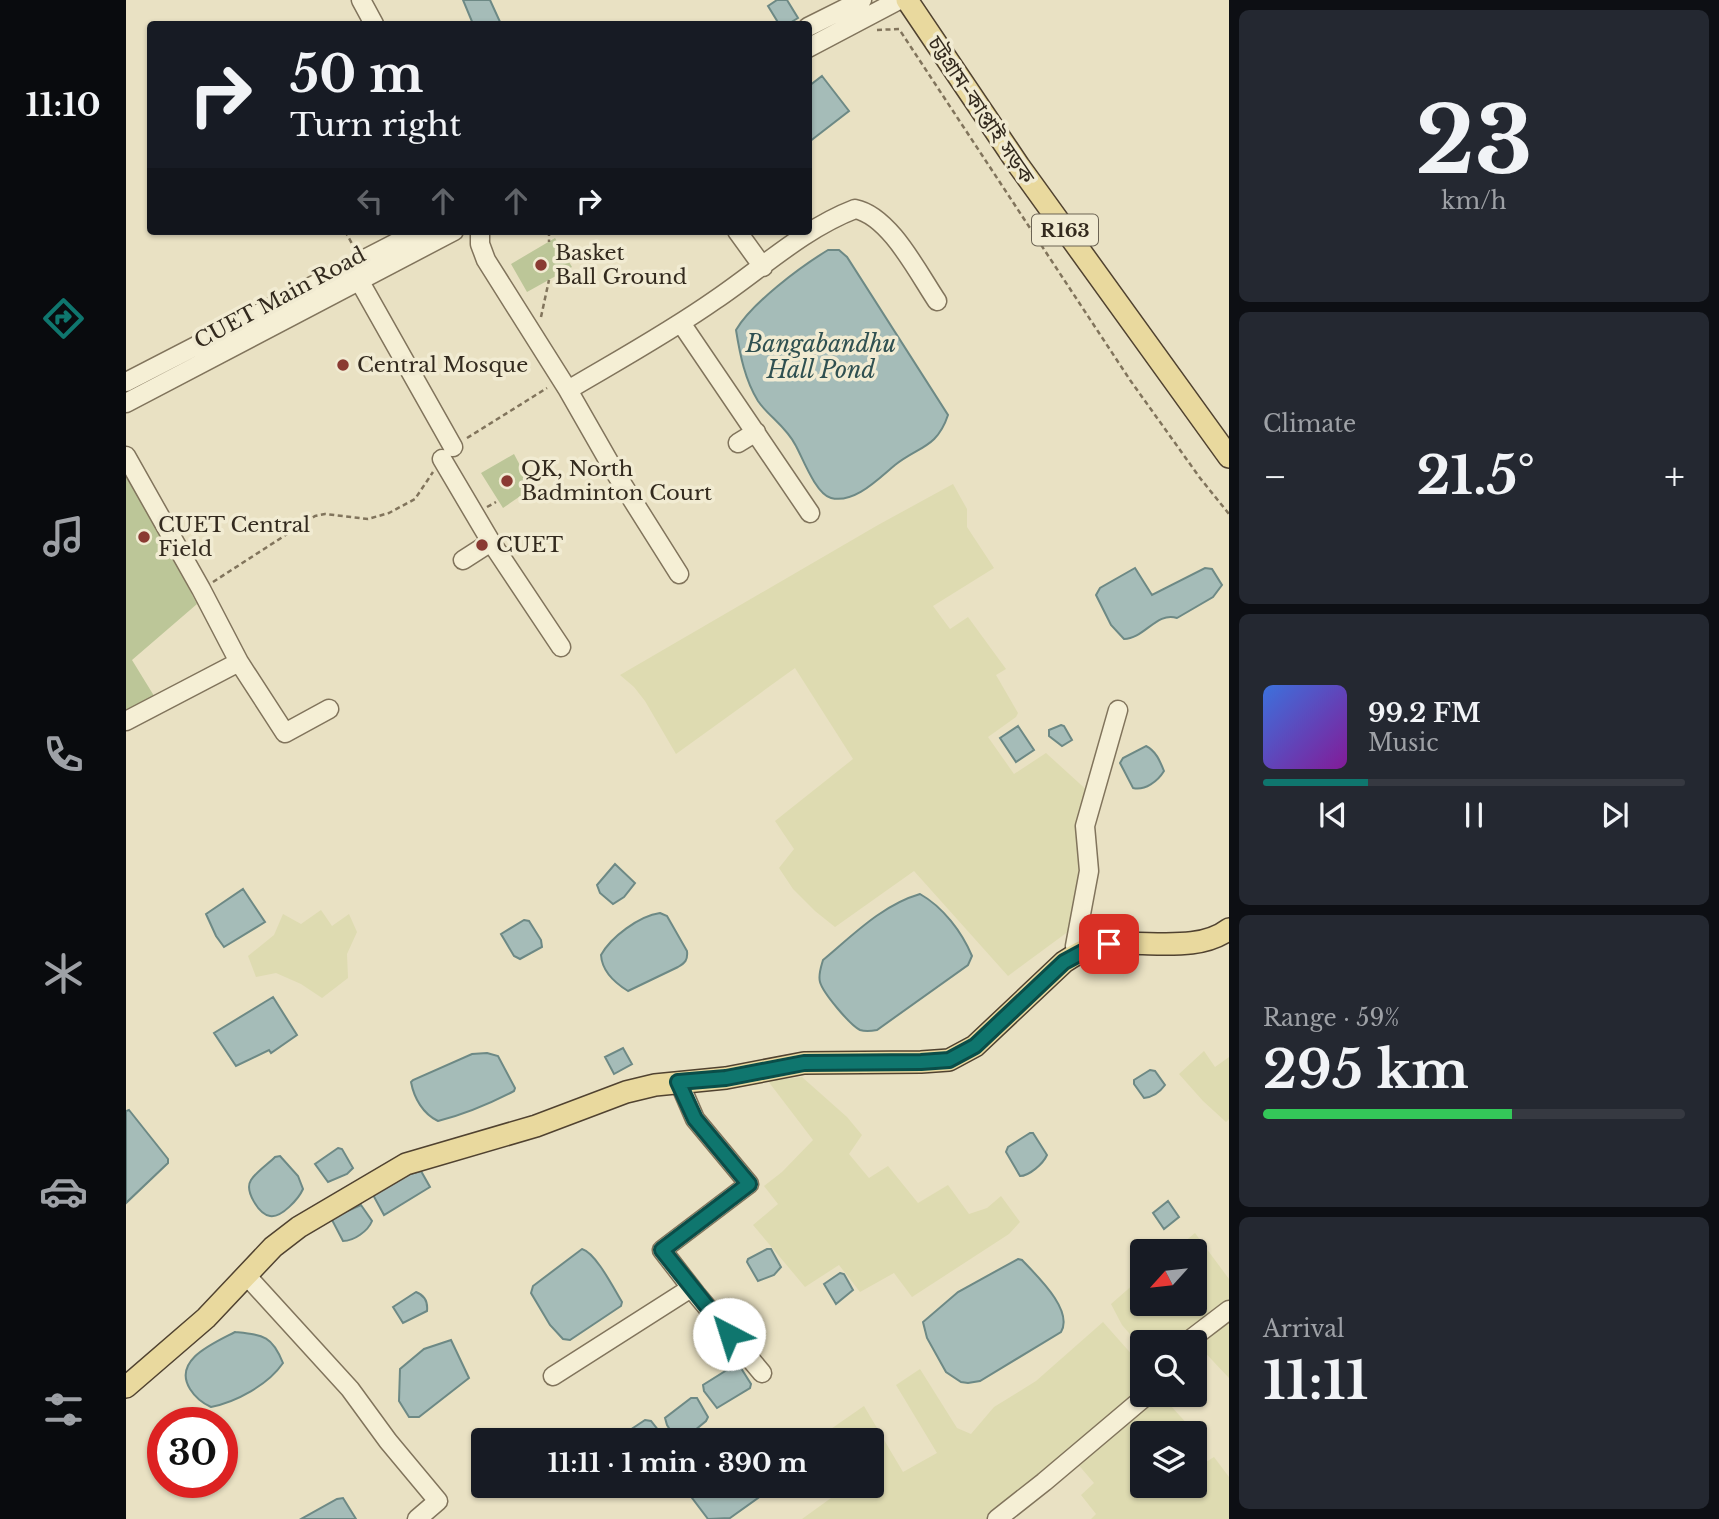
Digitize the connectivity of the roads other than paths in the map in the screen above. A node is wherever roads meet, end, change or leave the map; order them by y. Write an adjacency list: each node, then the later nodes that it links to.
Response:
1 (361, 0): 6 (street)
2 (862, 0): 5 (street)
3 (899, 0): 8 (street)
4 (907, 0): 25 (main road, চট্টগ্রাম-কাপ্তাই সড়ক / R163)
5 (833, 5): 7 (street)
6 (372, 21)
7 (812, 23)
8 (812, 46)
9 (812, 230): 17 (street)
10 (411, 235): 19 (street, CUET Main Road)
11 (447, 235): 16 (street, CUET Main Road)
12 (480, 235): 20 (street)
13 (741, 235): 15 (street)
14 (804, 235): 15 (street)
15 (767, 263): 18 (street)
16 (360, 282): 21 (street, CUET Main Road); 27 (street)
17 (937, 301)
18 (681, 323): 20 (street); 22 (street)
19 (126, 382)
20 (565, 384): 29 (street)
21 (126, 403)
22 (756, 432): 23 (street); 26 (street)
23 (738, 443)
24 (126, 456): 31 (street)
25 (1229, 457)
26 (810, 513)
27 (491, 542): 28 (street); 30 (street)
28 (463, 560)
29 (679, 574)
30 (561, 647)
31 (239, 662): 32 (street); 34 (street)
32 (329, 709)
33 (1118, 710): 36 (street)
34 (126, 721)
35 (1229, 929): 36 (main road)
36 (1077, 954): 37 (main road)
37 (678, 1082): 38 (main road); 39 (street)
38 (246, 1275): 44 (main road); 46 (street)
39 (691, 1288): 42 (street); 43 (street)
40 (1229, 1310): 41 (street)
41 (1203, 1330)
42 (762, 1373)
43 (553, 1376)
44 (126, 1387)
45 (1133, 1407): 47 (street)
46 (417, 1519)
47 (997, 1519)

